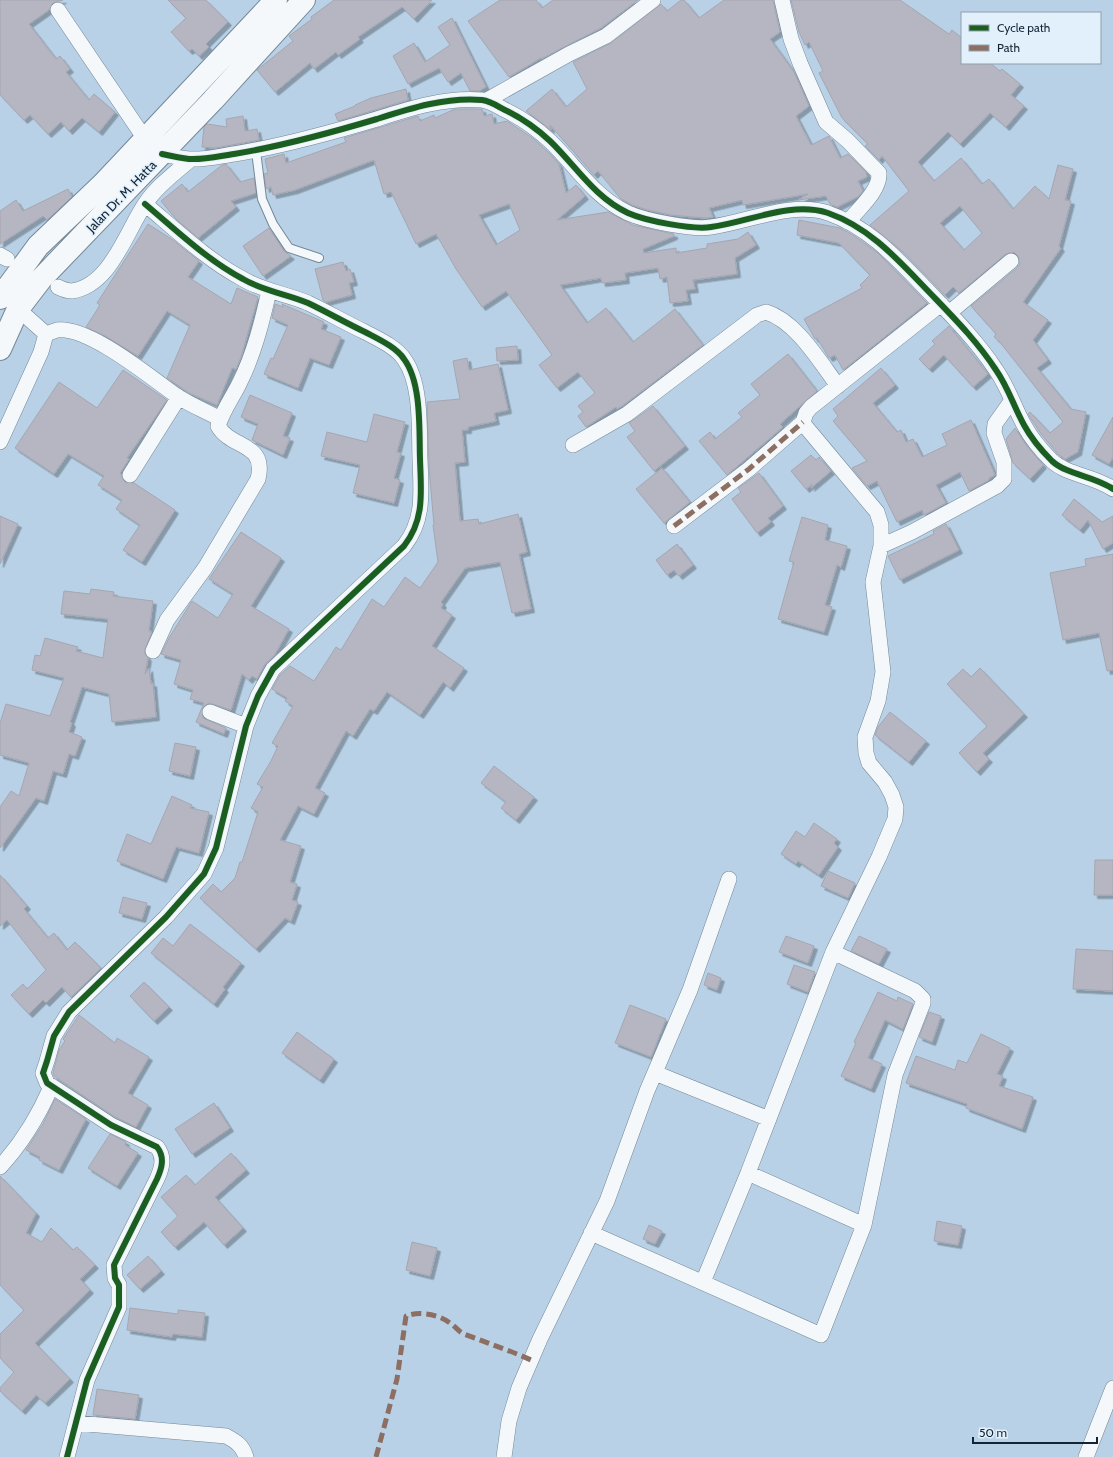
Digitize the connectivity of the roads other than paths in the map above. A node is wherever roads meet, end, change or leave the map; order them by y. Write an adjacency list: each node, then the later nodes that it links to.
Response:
1 (276, 0): 7 (main road, Jalan Dr. M. Hatta)
2 (304, 0): 9 (main road, Jalan Dr. M. Hatta)
3 (653, 0): 6 (street)
4 (782, 0): 12 (street)
5 (58, 10): 7 (street)
6 (487, 100): 8 (street); 12 (street)
7 (145, 139): 17 (main road, Jalan Dr. M. Hatta)
8 (256, 151): 10 (street); 13 (lane)
9 (162, 154): 10 (street); 17 (main road, Jalan Dr. M. Hatta)
10 (191, 159): 11 (street)
11 (145, 204): 15 (street); 16 (street)
12 (848, 222): 18 (street)
13 (319, 258)
14 (1011, 261): 18 (street)
15 (58, 287)
16 (269, 291): 24 (street); 34 (street)
17 (5, 299): 19 (street); 20 (main road, Jalan Dr. M. Hatta)
18 (945, 308): 21 (street); 23 (street)
19 (46, 334): 22 (street); 26 (street)
20 (0, 349)
21 (838, 386): 25 (street); 27 (street)
22 (179, 397): 24 (street); 28 (street)
23 (1012, 400): 29 (street); 31 (street)
24 (220, 419): 32 (street)
25 (803, 422): 30 (street); 31 (street)
26 (0, 442)
27 (573, 445)
28 (130, 475)
29 (1113, 489)
30 (674, 526)
31 (881, 546): 36 (street)
32 (153, 651)
33 (210, 712): 34 (street)
34 (246, 726): 38 (street)
35 (729, 879): 37 (street)
36 (833, 952): 39 (street); 42 (street)
37 (655, 1073): 39 (street); 43 (street)
38 (51, 1087): 40 (street); 46 (street)
39 (769, 1119): 41 (street)
40 (0, 1167)
41 (748, 1173): 42 (street); 44 (street)
42 (864, 1225): 44 (street)
43 (591, 1233): 44 (street); 49 (street)
44 (703, 1282)
45 (1113, 1388): 50 (street)
46 (76, 1423): 47 (street); 48 (street)
47 (67, 1457)
48 (246, 1457)
49 (504, 1457)
50 (1086, 1457)

